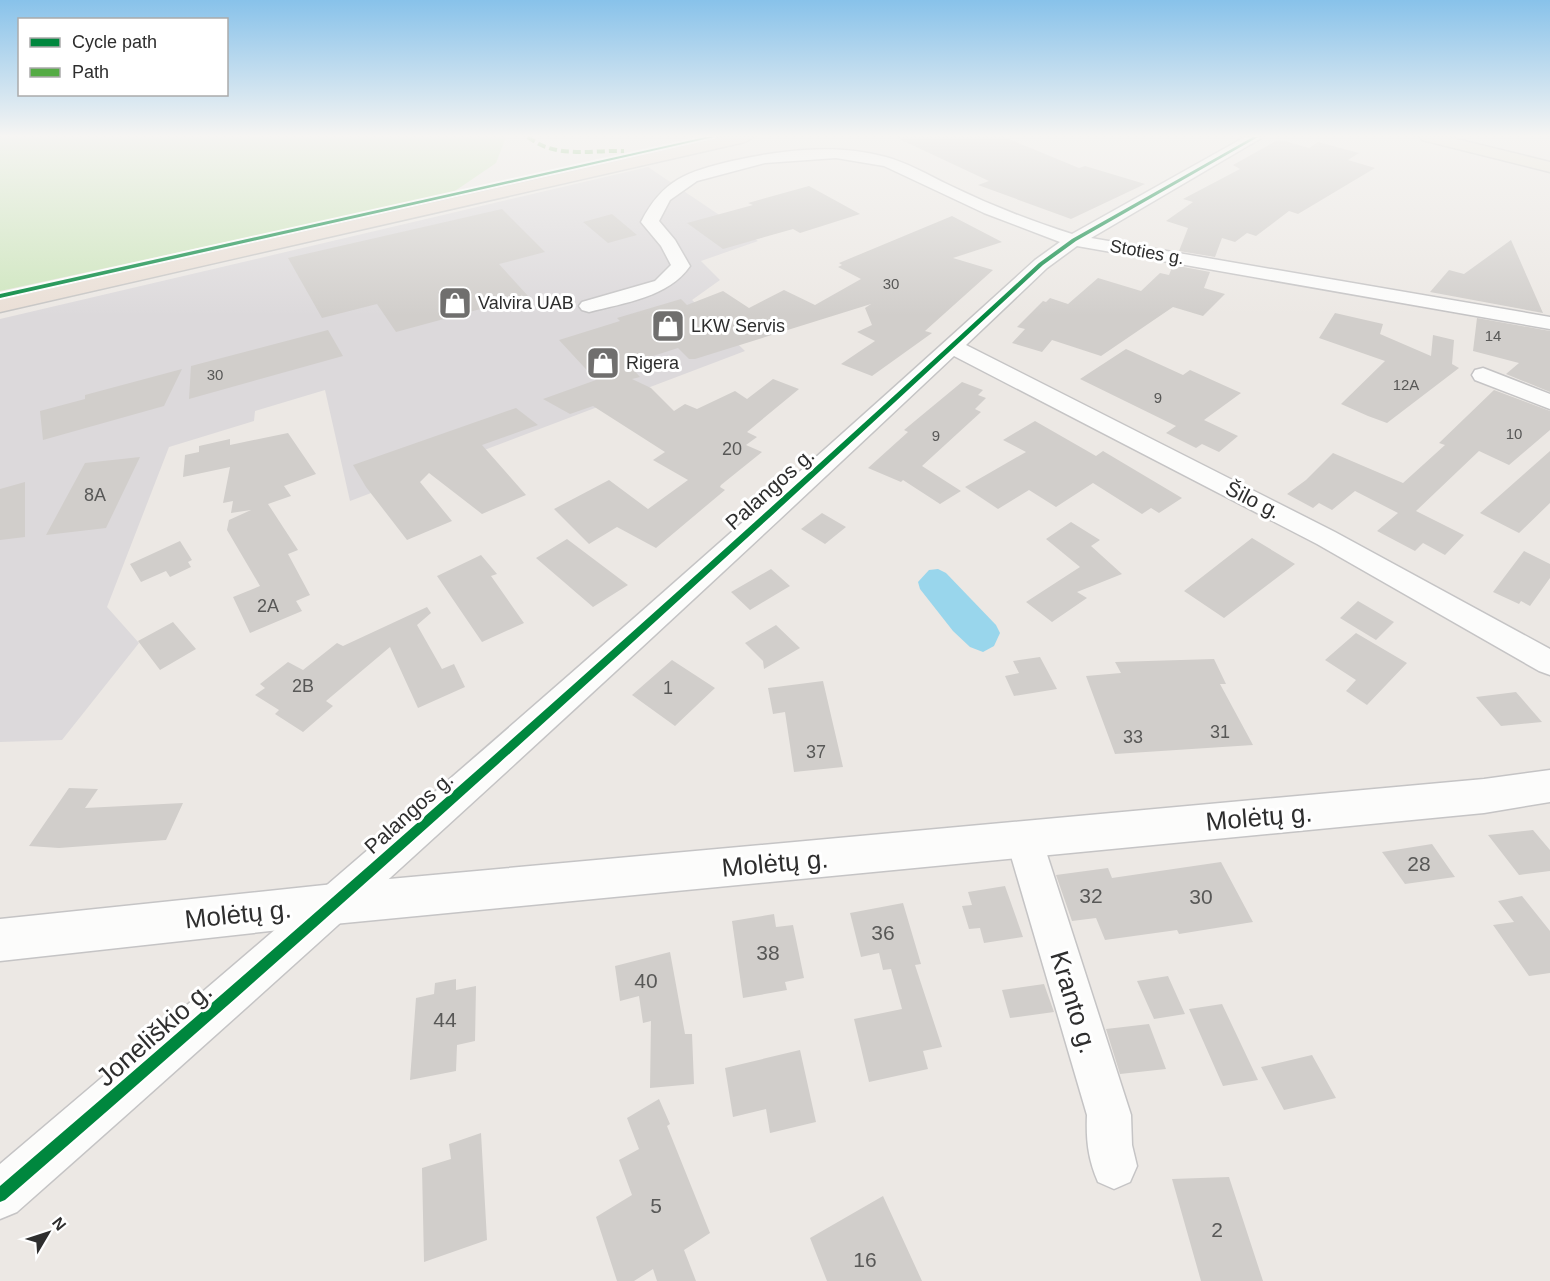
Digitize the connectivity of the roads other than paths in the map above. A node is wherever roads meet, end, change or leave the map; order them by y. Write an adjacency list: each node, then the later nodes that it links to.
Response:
1 (483, 197): 7 (highway)
2 (491, 197): 9 (highway)
3 (662, 197): 8 (street, Stoties g.)
4 (959, 197): 6 (street, Stoties g.)
5 (1150, 197): 6 (street, Palangos g.)
6 (1074, 240): 10 (street, Stoties g.); 11 (street, Palangos g.)
7 (0, 306)
8 (589, 306)
9 (0, 316)
10 (1550, 323)
11 (952, 346): 14 (street, Šilo g.); 17 (street, Palangos g.)
12 (1483, 375): 13 (street)
13 (1550, 402)
14 (1550, 663)
15 (1550, 786): 16 (street, Molėtų g.)
16 (1024, 839): 17 (street, Molėtų g.); 19 (street, Kranto g.)
17 (334, 904): 18 (street, Molėtų g.); 20 (street, Joneliškio g.)
18 (0, 940)
19 (1114, 1166)
20 (0, 1195)

